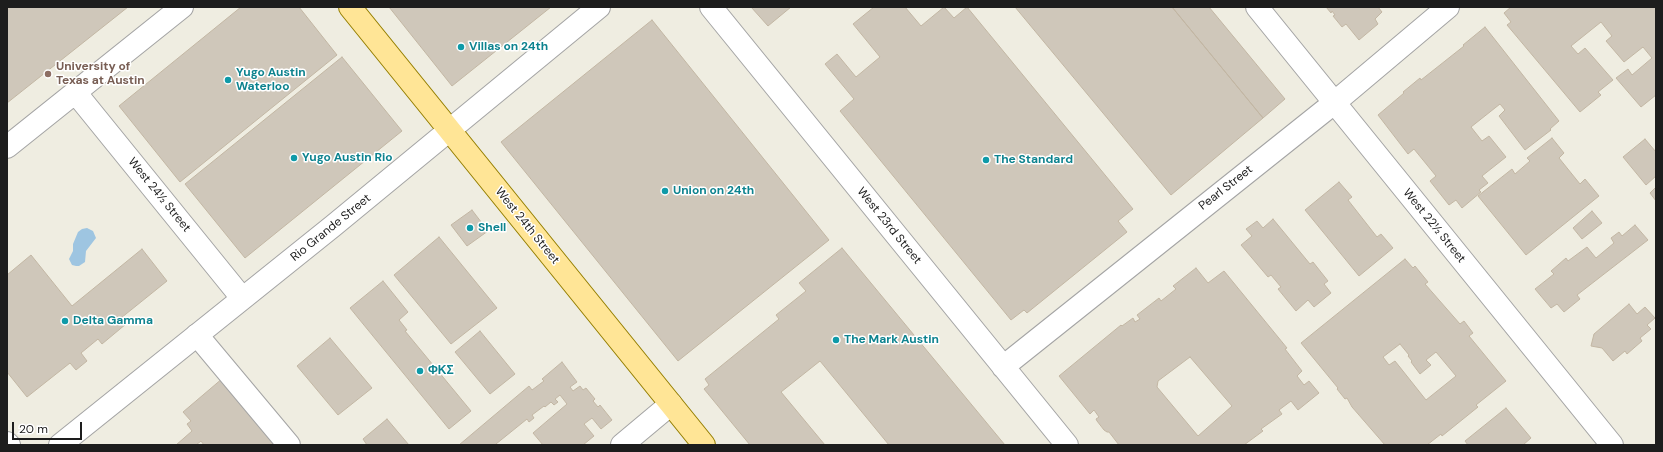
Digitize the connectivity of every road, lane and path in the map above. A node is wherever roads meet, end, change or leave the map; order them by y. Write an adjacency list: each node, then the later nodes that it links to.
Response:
1 (182, 7): 7 (street)
2 (350, 7): 9 (main road, West 24th Street)
3 (599, 7): 9 (street, Rio Grande Street)
4 (711, 7): 13 (street, West 23rd Street)
5 (1257, 7): 8 (street, West 22½ Street)
6 (1448, 7): 8 (street, Pearl Street)
7 (75, 92): 10 (street); 11 (street, West 24½ Street)
8 (1334, 103): 13 (street, Pearl Street); 22 (street, West 22½ Street)
9 (450, 130): 11 (street, Rio Grande Street); 14 (main road, West 24th Street)
10 (7, 147)
11 (242, 298): 12 (street, Rio Grande Street)
12 (197, 335): 17 (street, Rio Grande Street); 18 (street)
13 (1004, 367): 21 (street, West 23rd Street)
14 (671, 404): 19 (street); 20 (main road, West 24th Street)
15 (7, 442): 16 (street)
16 (9, 445)
17 (60, 445)
18 (289, 445)
19 (622, 445)
20 (704, 445)
21 (1067, 445)
22 (1612, 445)

